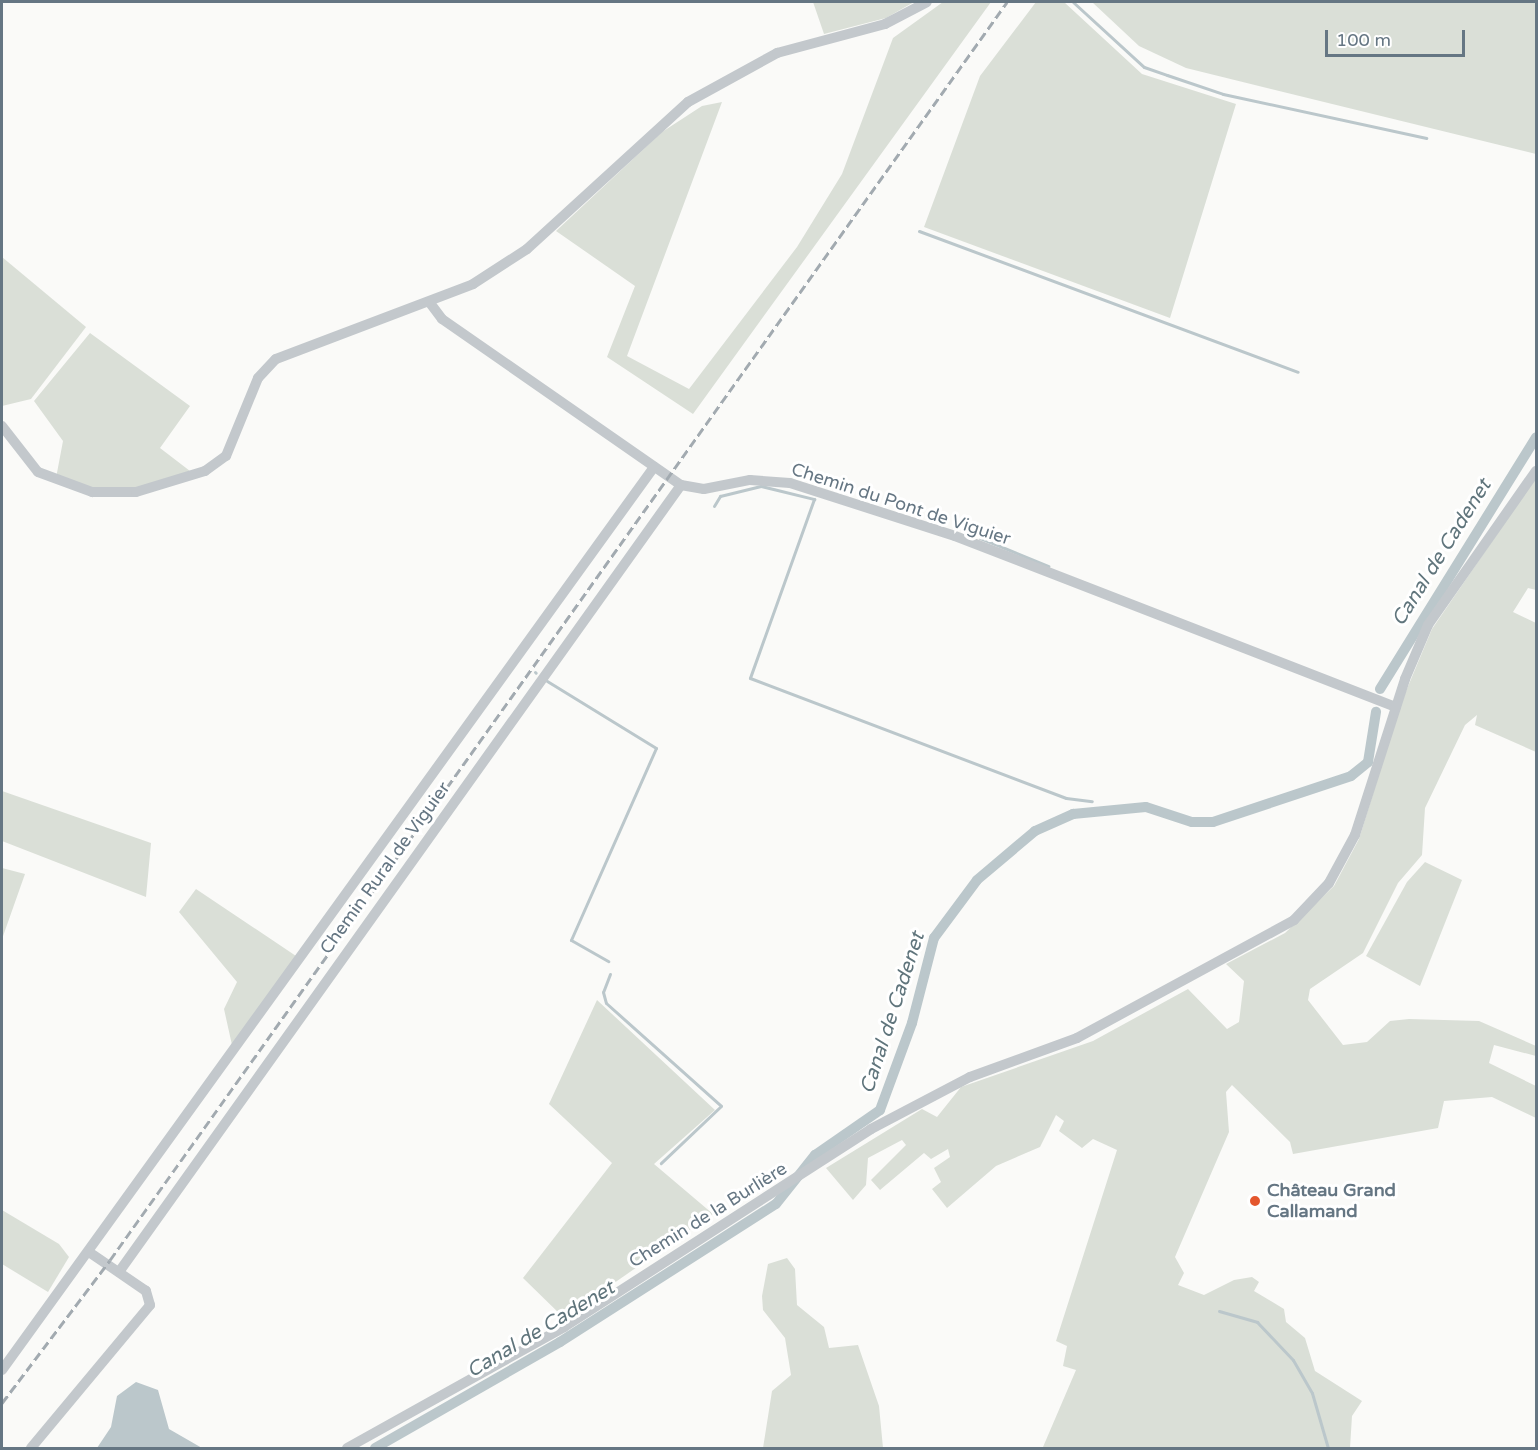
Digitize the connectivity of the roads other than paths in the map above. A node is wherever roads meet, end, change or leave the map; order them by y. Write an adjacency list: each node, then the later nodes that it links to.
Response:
1 (927, 2): 2 (street)
2 (430, 303): 3 (street); 4 (street, Chemin du Pont de Viguier)
3 (2, 426)
4 (654, 467): 6 (street, Chemin du Pont de Viguier); 8 (street)
5 (1536, 471): 7 (street, Chemin de la Burlière)
6 (681, 485): 7 (street, Chemin du Pont de Viguier); 9 (street, Chemin Rural de Viguier)
7 (1396, 707): 12 (street, Chemin de la Burlière)
8 (89, 1252): 9 (street); 10 (street)
9 (119, 1272): 11 (street)
10 (2, 1370)
11 (31, 1449)
12 (347, 1449)

